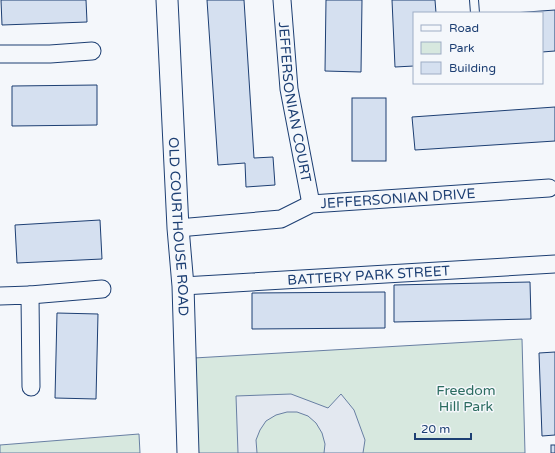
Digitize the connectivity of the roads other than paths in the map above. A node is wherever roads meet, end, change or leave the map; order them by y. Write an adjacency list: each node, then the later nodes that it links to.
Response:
1 (167, 0): 9 (street, OLD COURTHOUSE ROAD)
2 (282, 0): 8 (street, JEFFERSONIAN COURT)
3 (474, 0): 4 (lane)
4 (475, 12)
5 (92, 51): 6 (street)
6 (0, 54)
7 (549, 188): 8 (street, JEFFERSONIAN DRIVE)
8 (311, 204): 9 (street, JEFFERSONIAN DRIVE)
9 (178, 228): 11 (street, OLD COURTHOUSE ROAD)
10 (555, 264): 11 (street, BATTERY PARK STREET)
11 (183, 286): 16 (street, OLD COURTHOUSE ROAD)
12 (102, 289): 13 (street)
13 (30, 295): 14 (street); 15 (street)
14 (0, 296)
15 (31, 387)
16 (188, 453)

